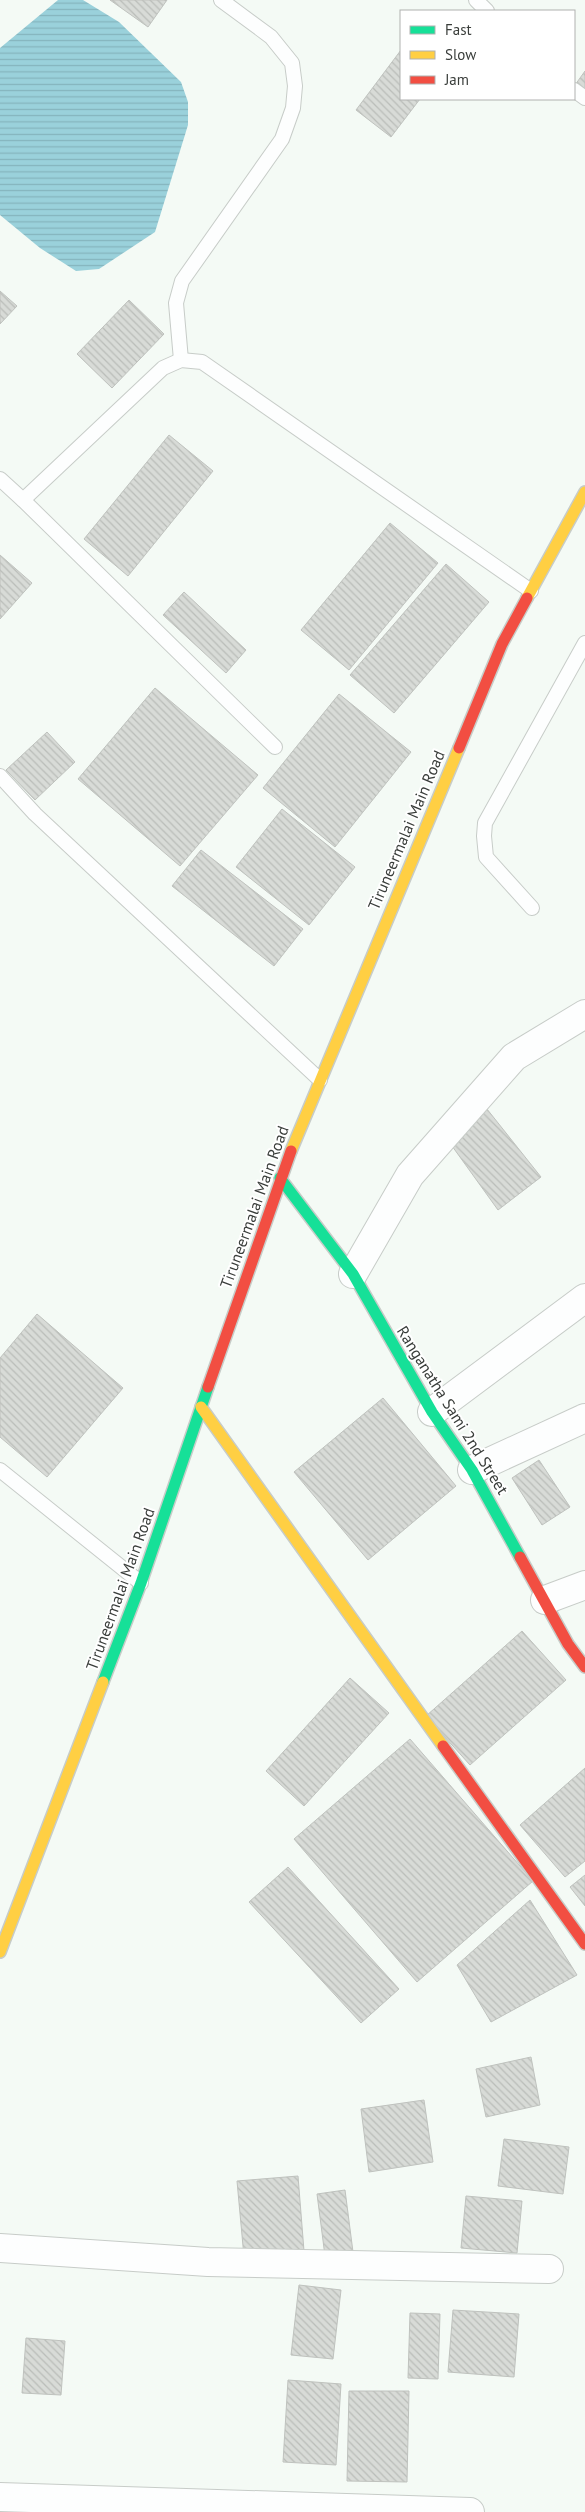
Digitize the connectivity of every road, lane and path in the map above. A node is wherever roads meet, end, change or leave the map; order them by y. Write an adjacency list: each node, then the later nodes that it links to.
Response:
1 (221, 0): 4 (lane)
2 (476, 0): 3 (lane)
3 (486, 10)
4 (181, 360): 7 (lane); 8 (lane)
5 (0, 479): 7 (lane)
6 (584, 498): 8 (main road, Tiruneermalai Main Road)
7 (23, 500): 10 (lane)
8 (531, 591): 14 (main road, Tiruneermalai Main Road)
9 (585, 643): 12 (lane)
10 (275, 747)
11 (0, 776): 14 (lane)
12 (532, 908)
13 (585, 1014): 16 (street)
14 (320, 1080): 15 (main road, Tiruneermalai Main Road)
15 (280, 1178): 16 (main road, Ranganatha Sami 2nd Street); 18 (main road, Tiruneermalai Main Road)
16 (353, 1274): 19 (main road, Ranganatha Sami 2nd Street)
17 (585, 1298): 19 (street)
18 (201, 1407): 23 (main road, Tiruneermalai Main Road); 27 (main road)
19 (432, 1412): 22 (main road, Ranganatha Sami 2nd Street)
20 (585, 1418): 22 (street)
21 (0, 1470): 23 (lane)
22 (472, 1470): 25 (main road, Ranganatha Sami 2nd Street)
23 (141, 1583): 28 (main road, Tiruneermalai Main Road)
24 (585, 1585): 25 (street)
25 (546, 1600): 26 (main road, Ranganatha Sami 2nd Street)
26 (585, 1667)
27 (585, 1944)
28 (0, 1952)
29 (0, 2248): 30 (street)
30 (549, 2269)
31 (0, 2496): 32 (street)
32 (470, 2512)

